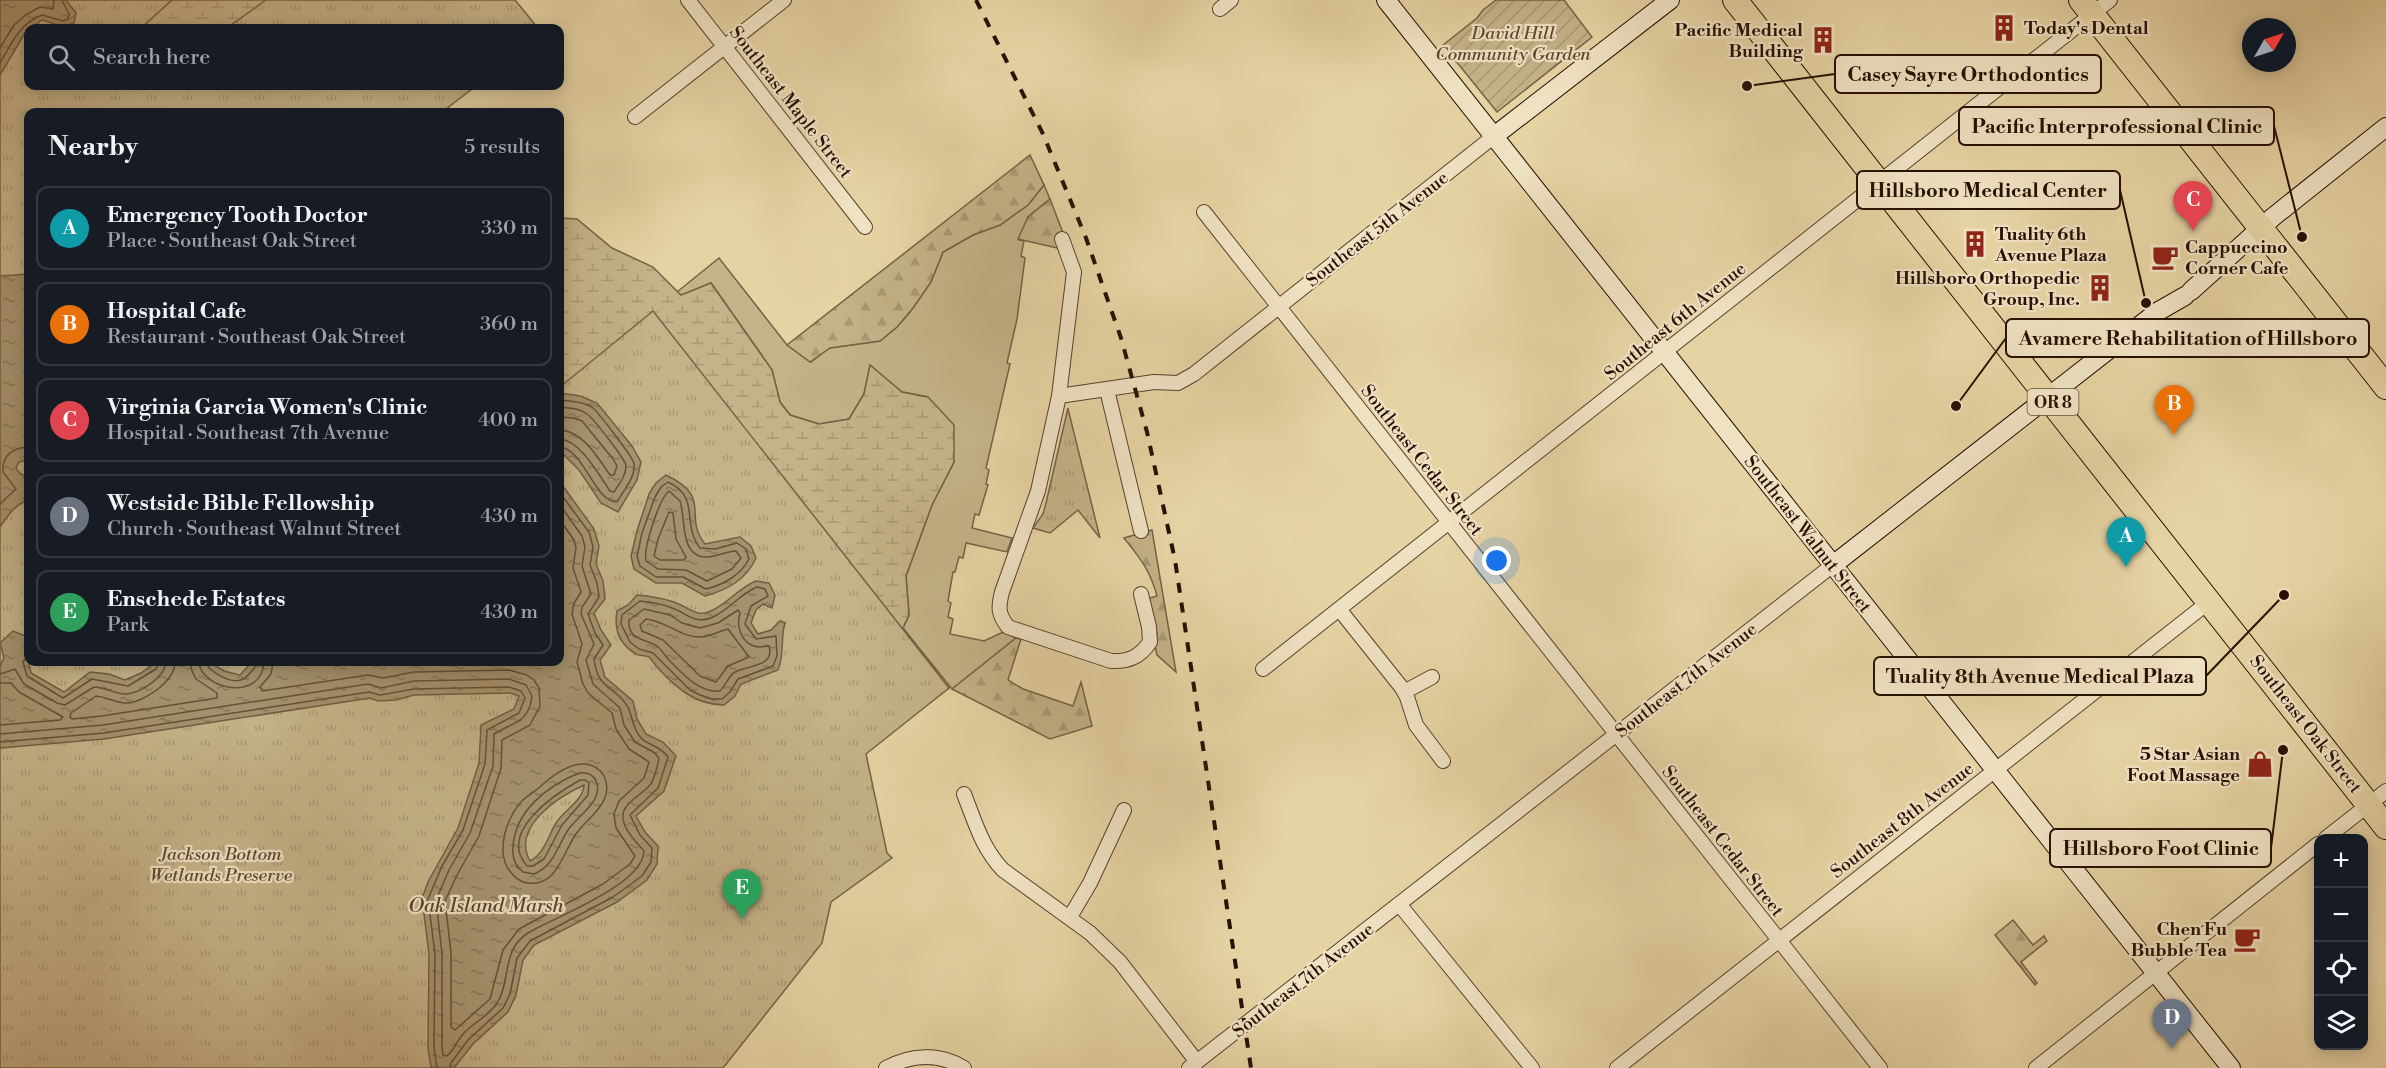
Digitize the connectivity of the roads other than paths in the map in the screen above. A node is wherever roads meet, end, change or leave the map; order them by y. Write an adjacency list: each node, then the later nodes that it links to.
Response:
1 (688, 0): 7 (street, Southeast Maple Street)
2 (784, 0): 7 (street)
3 (1386, 0): 10 (street, Southeast Walnut Street)
4 (1670, 0): 10 (street, Southeast 5th Avenue)
5 (1735, 0): 11 (highway, Southeast Oak Street / OR 8)
6 (2094, 5): 11 (street, Southeast 6th Avenue); 14 (highway)
7 (725, 46): 8 (street); 13 (street, Southeast Maple Street)
8 (635, 117)
9 (2386, 127): 14 (street, Southeast 7th Avenue)
10 (1493, 137): 16 (street, Southeast 5th Avenue); 17 (street, Southeast Walnut Street)
11 (1879, 181): 17 (street, Southeast 6th Avenue); 21 (highway, Southeast Oak Street / OR 8)
12 (1204, 212): 16 (street, Southeast Cedar Street)
13 (865, 227)
14 (2261, 228): 18 (highway); 21 (street, Southeast 7th Avenue)
15 (1062, 239): 20 (street)
16 (1279, 306): 19 (street, Southeast 5th Avenue); 22 (street, Southeast Cedar Street)
17 (1665, 353): 22 (street, Southeast 6th Avenue); 24 (street, Southeast Walnut Street)
18 (2386, 387)
19 (1107, 390): 20 (street, Southeast 5th Avenue); 23 (street)
20 (1059, 396): 25 (street)
21 (2049, 397): 24 (street, Southeast 7th Avenue); 26 (highway, Southeast Oak Street / OR 8)
22 (1450, 523): 27 (street, Southeast 6th Avenue); 31 (street, Southeast Cedar Street)
23 (1141, 531)
24 (1833, 565): 31 (street, Southeast 7th Avenue); 33 (street, Southeast Walnut Street)
25 (1141, 594)
26 (2210, 601): 33 (street, Southeast 8th Avenue); 35 (highway, Southeast Oak Street / OR 8)
27 (1339, 609): 28 (street, Southeast 6th Avenue); 30 (street)
28 (1263, 669)
29 (1432, 677): 30 (street)
30 (1404, 692): 32 (street)
31 (1616, 735): 40 (street, Southeast 7th Avenue); 42 (street, Southeast Cedar Street)
32 (1443, 761)
33 (1995, 770): 42 (street, Southeast 8th Avenue); 43 (street, Southeast Walnut Street)
34 (964, 794): 41 (street)
35 (2377, 798): 37 (highway, Southeast Oak Street / OR 8); 38 (street)
36 (1124, 810): 41 (street)
37 (2386, 826)
38 (2331, 834)
39 (2314, 848): 43 (street)
40 (1399, 904): 44 (street, Southeast 7th Avenue); 47 (street)
41 (1070, 917): 44 (street)
42 (1778, 940): 48 (street, Southeast 8th Avenue); 49 (street, Southeast Cedar Street)
43 (2156, 973): 50 (street); 51 (street, Southeast Walnut Street)
44 (1193, 1065)
45 (886, 1068): 46 (street)
46 (964, 1068)
47 (1532, 1068)
48 (1617, 1068)
49 (1880, 1068)
50 (2036, 1068)
51 (2231, 1068)

